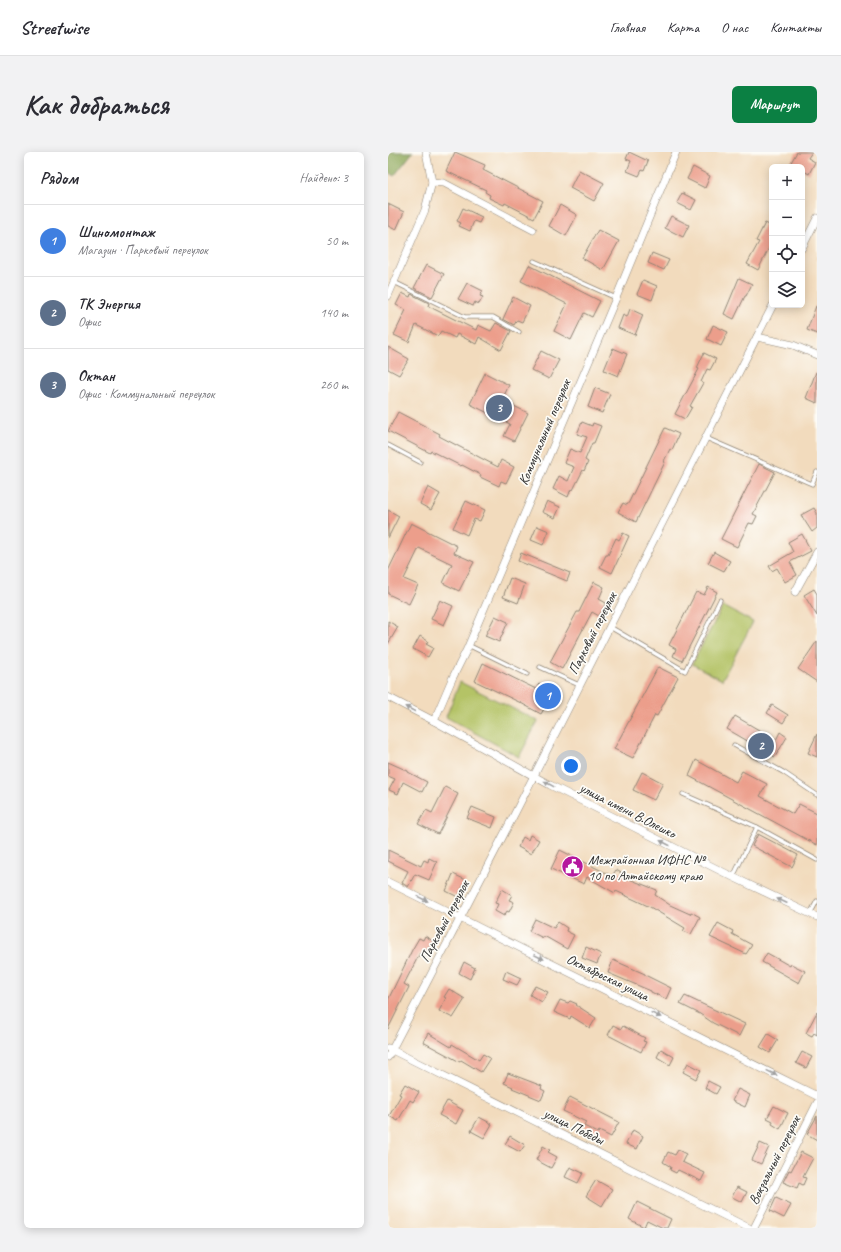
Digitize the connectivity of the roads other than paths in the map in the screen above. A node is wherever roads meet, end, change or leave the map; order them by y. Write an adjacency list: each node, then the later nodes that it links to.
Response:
1 (426, 152): 3 (street)
2 (676, 152): 10 (street, Коммунальный переулок)
3 (432, 182): 5 (street); 8 (street)
4 (817, 218): 6 (street)
5 (533, 230)
6 (805, 242)
7 (534, 261): 10 (lane)
8 (394, 282): 9 (street); 12 (lane)
9 (388, 296)
10 (616, 298): 23 (street, Коммунальный переулок)
11 (772, 308): 13 (street, Парковый переулок)
12 (519, 332)
13 (757, 337): 14 (street); 15 (street, Парковый переулок)
14 (817, 355)
15 (706, 438): 18 (lane); 22 (street, Парковый переулок)
16 (388, 445): 17 (lane)
17 (420, 462)
18 (817, 472)
19 (817, 552): 20 (street)
20 (795, 592)
21 (720, 600): 22 (lane)
22 (610, 627): 26 (street, Парковый переулок)
23 (468, 645): 25 (lane); 28 (street, Коммунальный переулок)
24 (540, 667): 26 (lane)
25 (527, 674)
26 (580, 686): 30 (street, Парковый переулок)
27 (388, 697): 28 (street, улица имени В.Олешко, one-way to 27)
28 (434, 721): 30 (street, улица имени В.Олешко)
29 (734, 745): 32 (lane)
30 (533, 775): 35 (street, улица имени В.Олешко, one-way to 30); 39 (street, Парковый переулок)
31 (683, 794): 33 (lane)
32 (817, 795)
33 (757, 827): 34 (lane); 35 (lane)
34 (817, 860)
35 (733, 877): 38 (street, улица имени В.Олешко, one-way to 35)
36 (388, 882): 39 (street, Октябрьская улица, one-way to 39)
37 (817, 901): 38 (lane)
38 (814, 916)
39 (460, 918): 40 (street, Парковый переулок); 42 (street, Октябрьская улица, one-way to 42)
40 (390, 1049): 41 (street, Парковый переулок); 44 (street, улица Победы)
41 (388, 1057)
42 (817, 1096)
43 (817, 1103): 45 (street, Вокзальный переулок)
44 (749, 1228)
45 (754, 1228)

